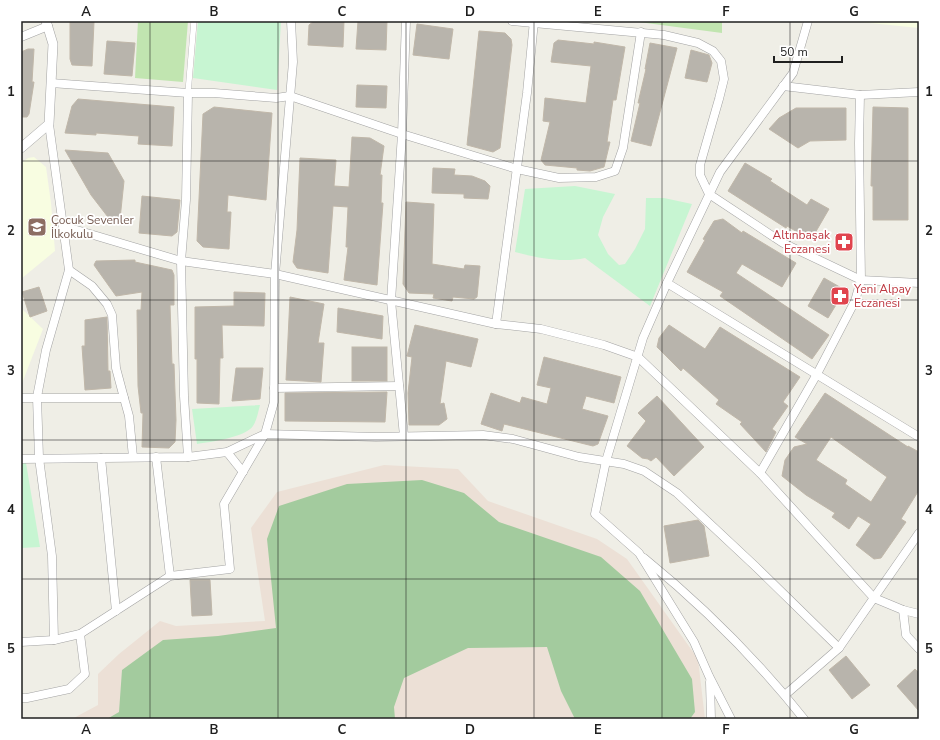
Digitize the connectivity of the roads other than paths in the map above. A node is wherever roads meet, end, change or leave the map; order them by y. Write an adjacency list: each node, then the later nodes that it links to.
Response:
1 (194, 21): 13 (street)
2 (291, 21): 15 (street)
3 (406, 21): 17 (street)
4 (512, 21): 6 (street)
5 (808, 21): 11 (street)
6 (534, 22): 8 (street); 19 (street)
7 (47, 24): 9 (street); 10 (street)
8 (641, 32): 19 (street); 20 (street)
9 (21, 37)
10 (51, 83): 13 (street); 16 (street)
11 (783, 86): 14 (street); 20 (street)
12 (919, 92): 14 (street)
13 (188, 93): 15 (street); 22 (street)
14 (860, 95): 25 (street)
15 (290, 96): 17 (street); 24 (street)
16 (49, 124): 18 (street); 21 (street)
17 (402, 134): 19 (street); 28 (street)
18 (21, 148)
19 (517, 169): 29 (street)
20 (709, 194): 25 (street); 26 (street)
21 (63, 226): 22 (street); 23 (street)
22 (181, 261): 24 (street); 43 (street)
23 (69, 270): 34 (street); 36 (street)
24 (275, 274): 28 (street); 33 (street)
25 (861, 280): 27 (street); 31 (street)
26 (667, 283): 30 (street); 31 (street)
27 (919, 283)
28 (391, 301): 29 (street); 32 (street)
29 (496, 324): 30 (street)
30 (638, 357): 47 (street); 49 (street)
31 (817, 374): 39 (street); 49 (street)
32 (399, 386): 33 (street); 38 (street)
33 (274, 388): 37 (street)
34 (37, 397): 35 (street); 36 (street); 44 (street)
35 (21, 398)
36 (124, 398): 41 (street)
37 (265, 434): 38 (street); 40 (street); 48 (street)
38 (404, 436): 47 (street)
39 (919, 437)
40 (227, 452): 43 (street); 48 (street)
41 (133, 457): 42 (street); 45 (street)
42 (156, 457): 43 (street); 52 (street)
43 (188, 457)
44 (39, 458): 45 (street); 46 (street); 58 (street)
45 (101, 458): 55 (street)
46 (21, 459)
47 (606, 462): 51 (street); 60 (street)
48 (243, 472): 52 (street)
49 (760, 473): 53 (street)
50 (919, 534): 53 (street)
51 (639, 553): 62 (street); 63 (street)
52 (170, 576): 55 (street)
53 (874, 598): 54 (street); 60 (street)
54 (903, 610): 56 (street); 61 (street)
55 (116, 611): 57 (street)
56 (919, 614)
57 (80, 634): 58 (street); 64 (street)
58 (54, 640): 59 (street)
59 (21, 642)
60 (839, 648): 63 (street)
61 (919, 649)
62 (710, 680): 65 (street); 66 (street)
63 (785, 695): 67 (street)
64 (21, 698)
65 (711, 719)
66 (731, 719)
67 (804, 719)

